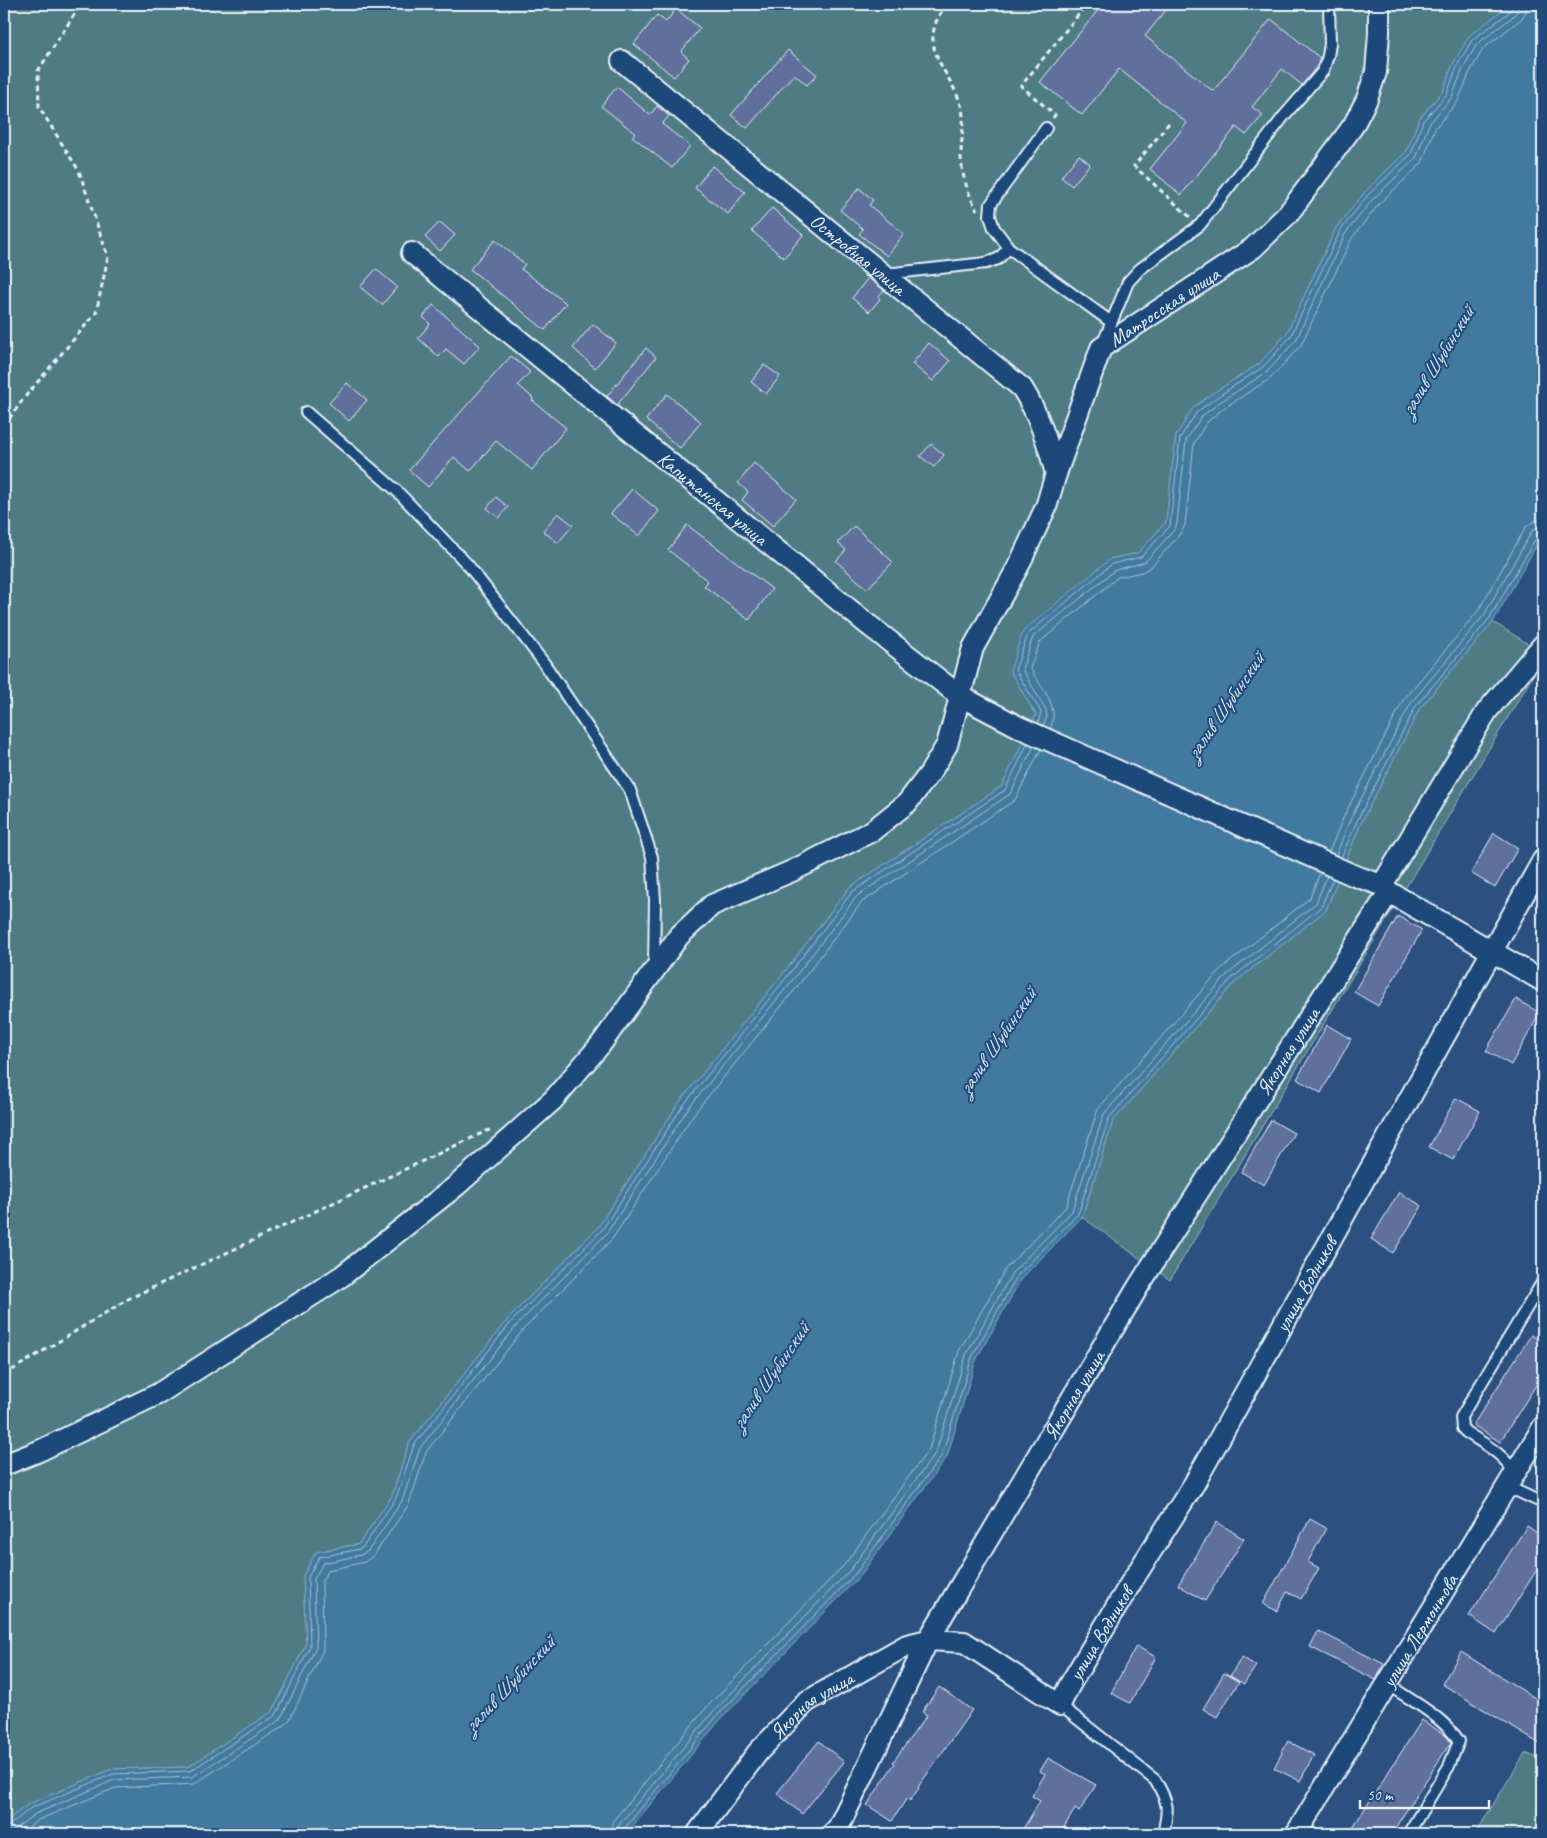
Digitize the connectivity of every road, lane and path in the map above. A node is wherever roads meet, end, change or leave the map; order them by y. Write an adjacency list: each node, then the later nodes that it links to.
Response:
1 (81, 4): 17 (path)
2 (947, 4): 10 (path)
3 (1087, 4): 8 (path)
4 (1329, 4): 9 (lane)
5 (1379, 4): 15 (street, Матросская улица)
6 (622, 61): 13 (street, Островная улица)
7 (1169, 123): 9 (path)
8 (1046, 128): 10 (lane)
9 (1200, 225): 14 (lane)
10 (994, 228): 11 (lane)
11 (1009, 248): 13 (lane); 14 (lane)
12 (412, 253): 20 (street, Капитанская улица)
13 (884, 274): 18 (street, Островная улица)
14 (1111, 322): 15 (lane)
15 (1101, 348): 18 (street, Матросская улица)
16 (306, 412): 24 (lane)
17 (4, 426)
18 (1056, 474): 20 (street, Матросская улица)
19 (1543, 645): 22 (street, Якорная улица)
20 (960, 696): 22 (street, Капитанская улица); 24 (street, Матросская улица)
21 (1542, 867): 23 (street, улица Водников)
22 (1386, 888): 23 (street, Капитанская улица); 35 (street, Якорная улица)
23 (1493, 951): 25 (street, Капитанская улица); 37 (street, улица Водников)
24 (654, 970): 31 (street, Матросская улица)
25 (1543, 981)
26 (499, 1125): 29 (path)
27 (1541, 1284): 28 (lane); 32 (lane)
28 (1543, 1300)
29 (4, 1375)
30 (1543, 1428): 32 (street, улица Лермонтова)
31 (4, 1464)
32 (1515, 1474): 33 (street, улица Лермонтова)
33 (1504, 1492): 34 (lane); 36 (street, улица Лермонтова)
34 (1543, 1503)
35 (928, 1640): 37 (street); 38 (street, Якорная улица); 39 (street)
36 (1387, 1684): 41 (street, улица Лермонтова); 42 (lane)
37 (1060, 1705): 40 (lane)
38 (697, 1834)
39 (832, 1834)
40 (1163, 1834)
41 (1296, 1834)
42 (1408, 1834)

